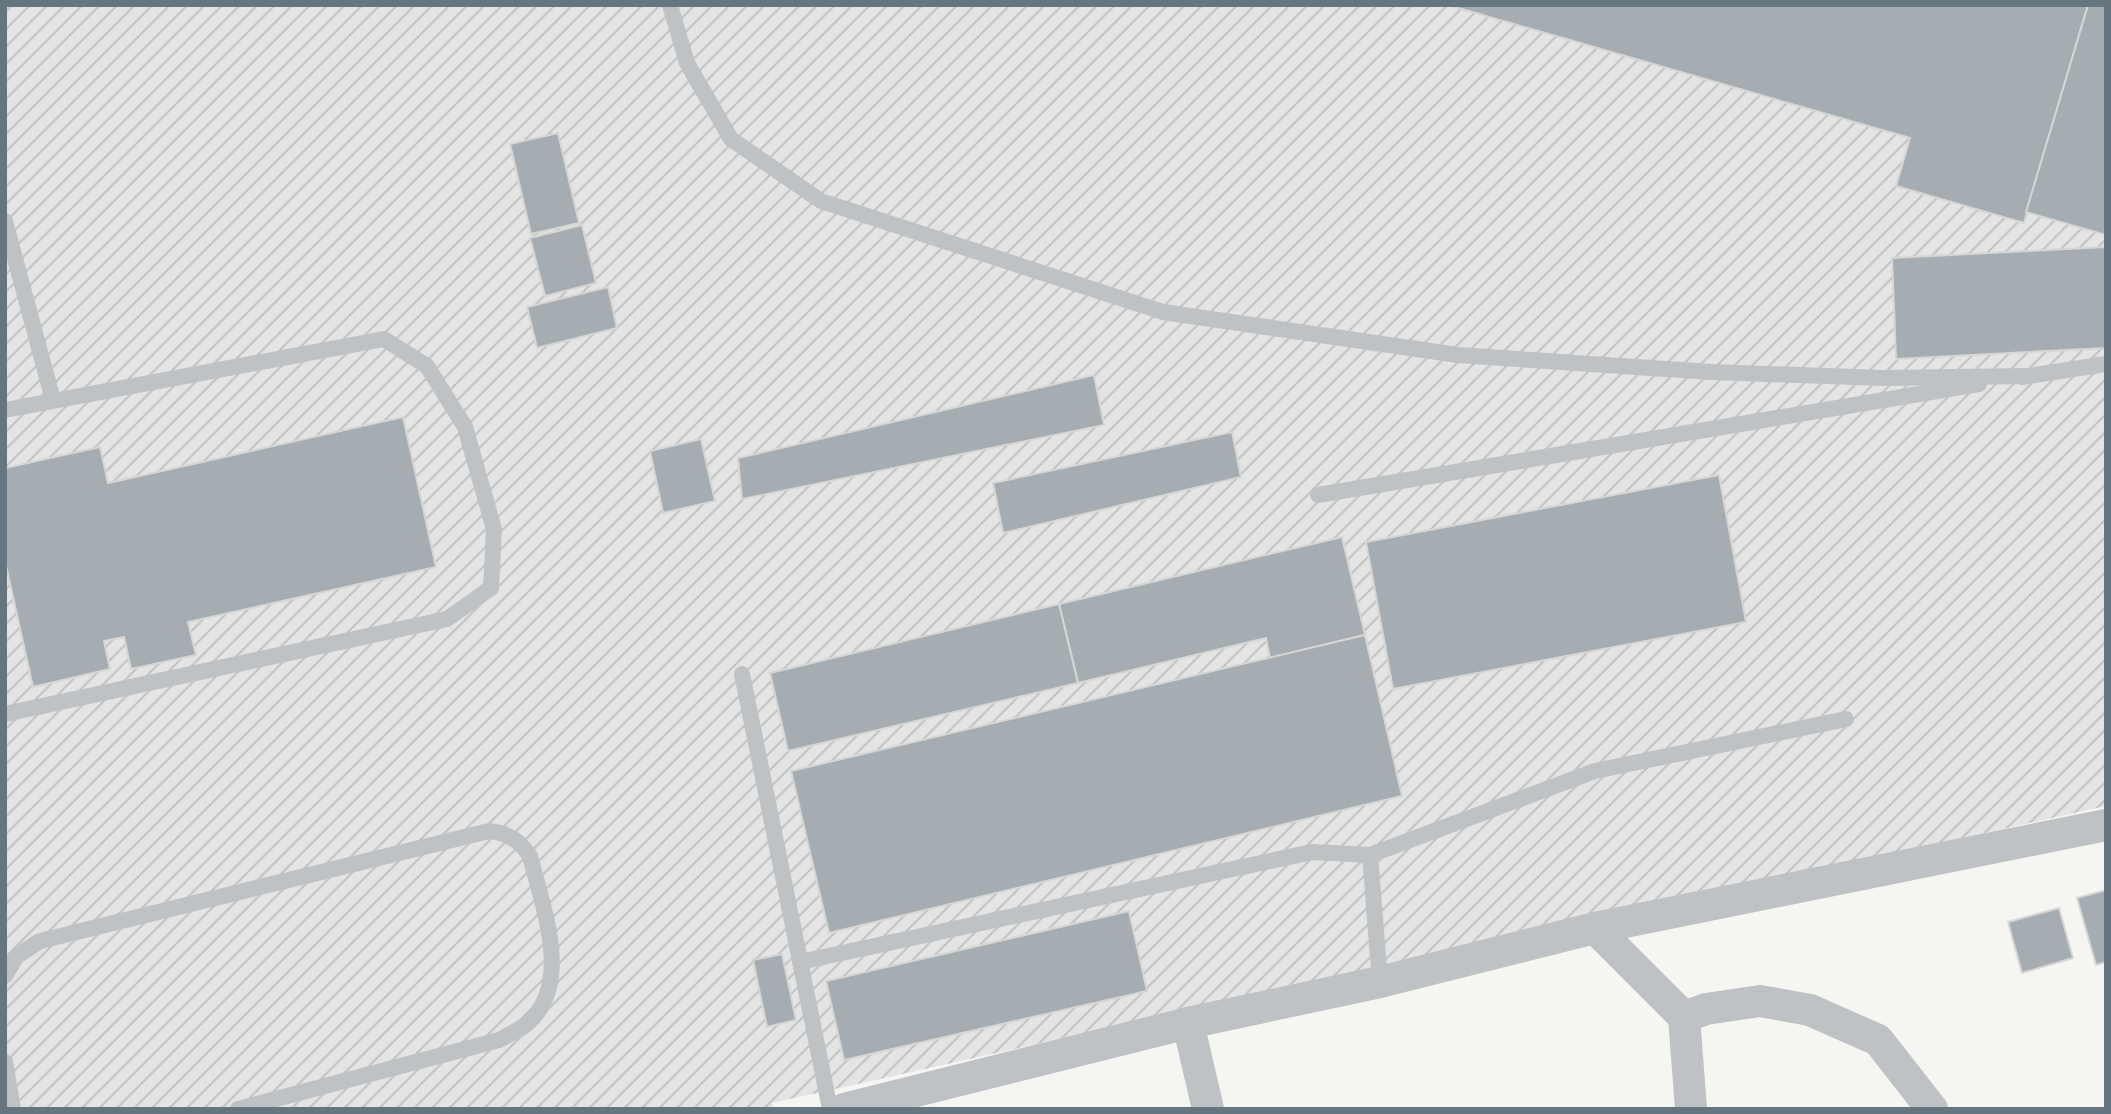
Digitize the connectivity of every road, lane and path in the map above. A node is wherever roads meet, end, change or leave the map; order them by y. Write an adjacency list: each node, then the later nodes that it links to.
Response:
1 (670, 5): 4 (lane)
2 (5, 221): 5 (lane)
3 (2106, 364): 4 (lane)
4 (2029, 376): 7 (lane)
5 (53, 400): 6 (lane); 9 (lane)
6 (5, 410)
7 (1318, 495)
8 (742, 674): 14 (lane)
9 (5, 714)
10 (1846, 719): 12 (lane)
11 (2106, 825): 13 (street)
12 (1370, 855): 14 (lane); 16 (lane)
13 (1595, 928): 16 (street); 17 (street)
14 (800, 962): 23 (lane)
15 (5, 976): 22 (lane)
16 (1380, 982): 18 (street)
17 (1684, 1017): 26 (street); 27 (street)
18 (1188, 1023): 20 (street); 25 (street)
19 (5, 1062): 21 (lane)
20 (904, 1101): 24 (street)
21 (13, 1109)
22 (238, 1109)
23 (830, 1109)
24 (845, 1109)
25 (1208, 1109)
26 (1691, 1109)
27 (1932, 1109)

